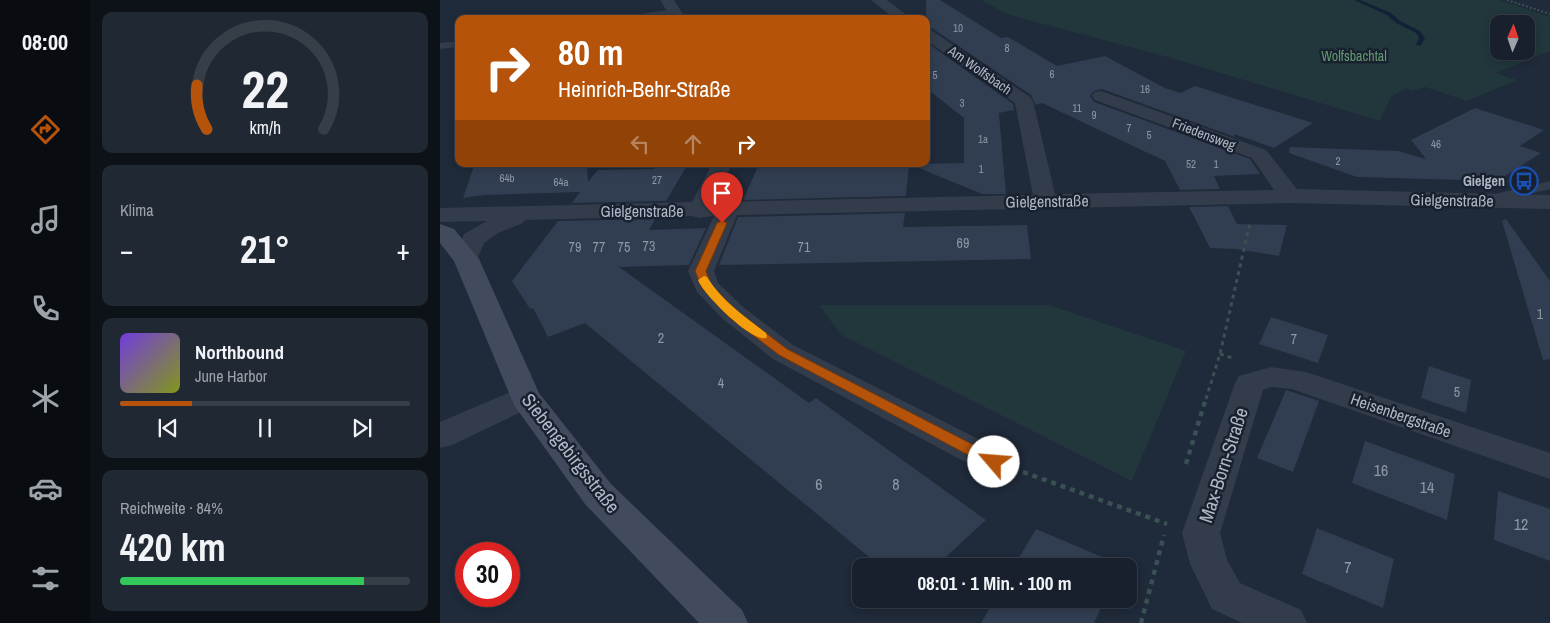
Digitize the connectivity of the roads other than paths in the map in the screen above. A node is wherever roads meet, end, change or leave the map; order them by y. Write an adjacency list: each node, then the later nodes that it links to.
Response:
1 (878, 0): 4 (street)
2 (673, 10): 3 (lane)
3 (647, 15)
4 (900, 15)
5 (930, 36): 12 (street, Am Wolfsbach)
6 (455, 44): 7 (lane)
7 (440, 46)
8 (1101, 96): 11 (street, Friedensweg)
9 (721, 167): 16 (street)
10 (1550, 185): 13 (lane)
11 (1290, 196): 12 (street, Gielgenstraße); 13 (street, Gielgenstraße)
12 (1045, 201): 15 (street, Gielgenstraße)
13 (1483, 201): 14 (street, Gielgenstraße)
14 (1550, 202)
15 (728, 210): 16 (street, Gielgenstraße); 24 (street)
16 (699, 211): 17 (street, Gielgenstraße)
17 (544, 212): 18 (street, Gielgenstraße); 20 (street, Gielgenstraße)
18 (440, 215)
19 (440, 231): 20 (main road, Siebengebirgsstraße)
20 (466, 259): 22 (main road, Siebengebirgsstraße)
21 (1250, 383): 25 (street, Heisenbergstraße); 27 (street, Max-Born-Straße)
22 (525, 397): 23 (street); 26 (main road, Siebengebirgsstraße)
23 (440, 436)
24 (994, 462)
25 (1550, 466)
26 (727, 623)
27 (1286, 623)

